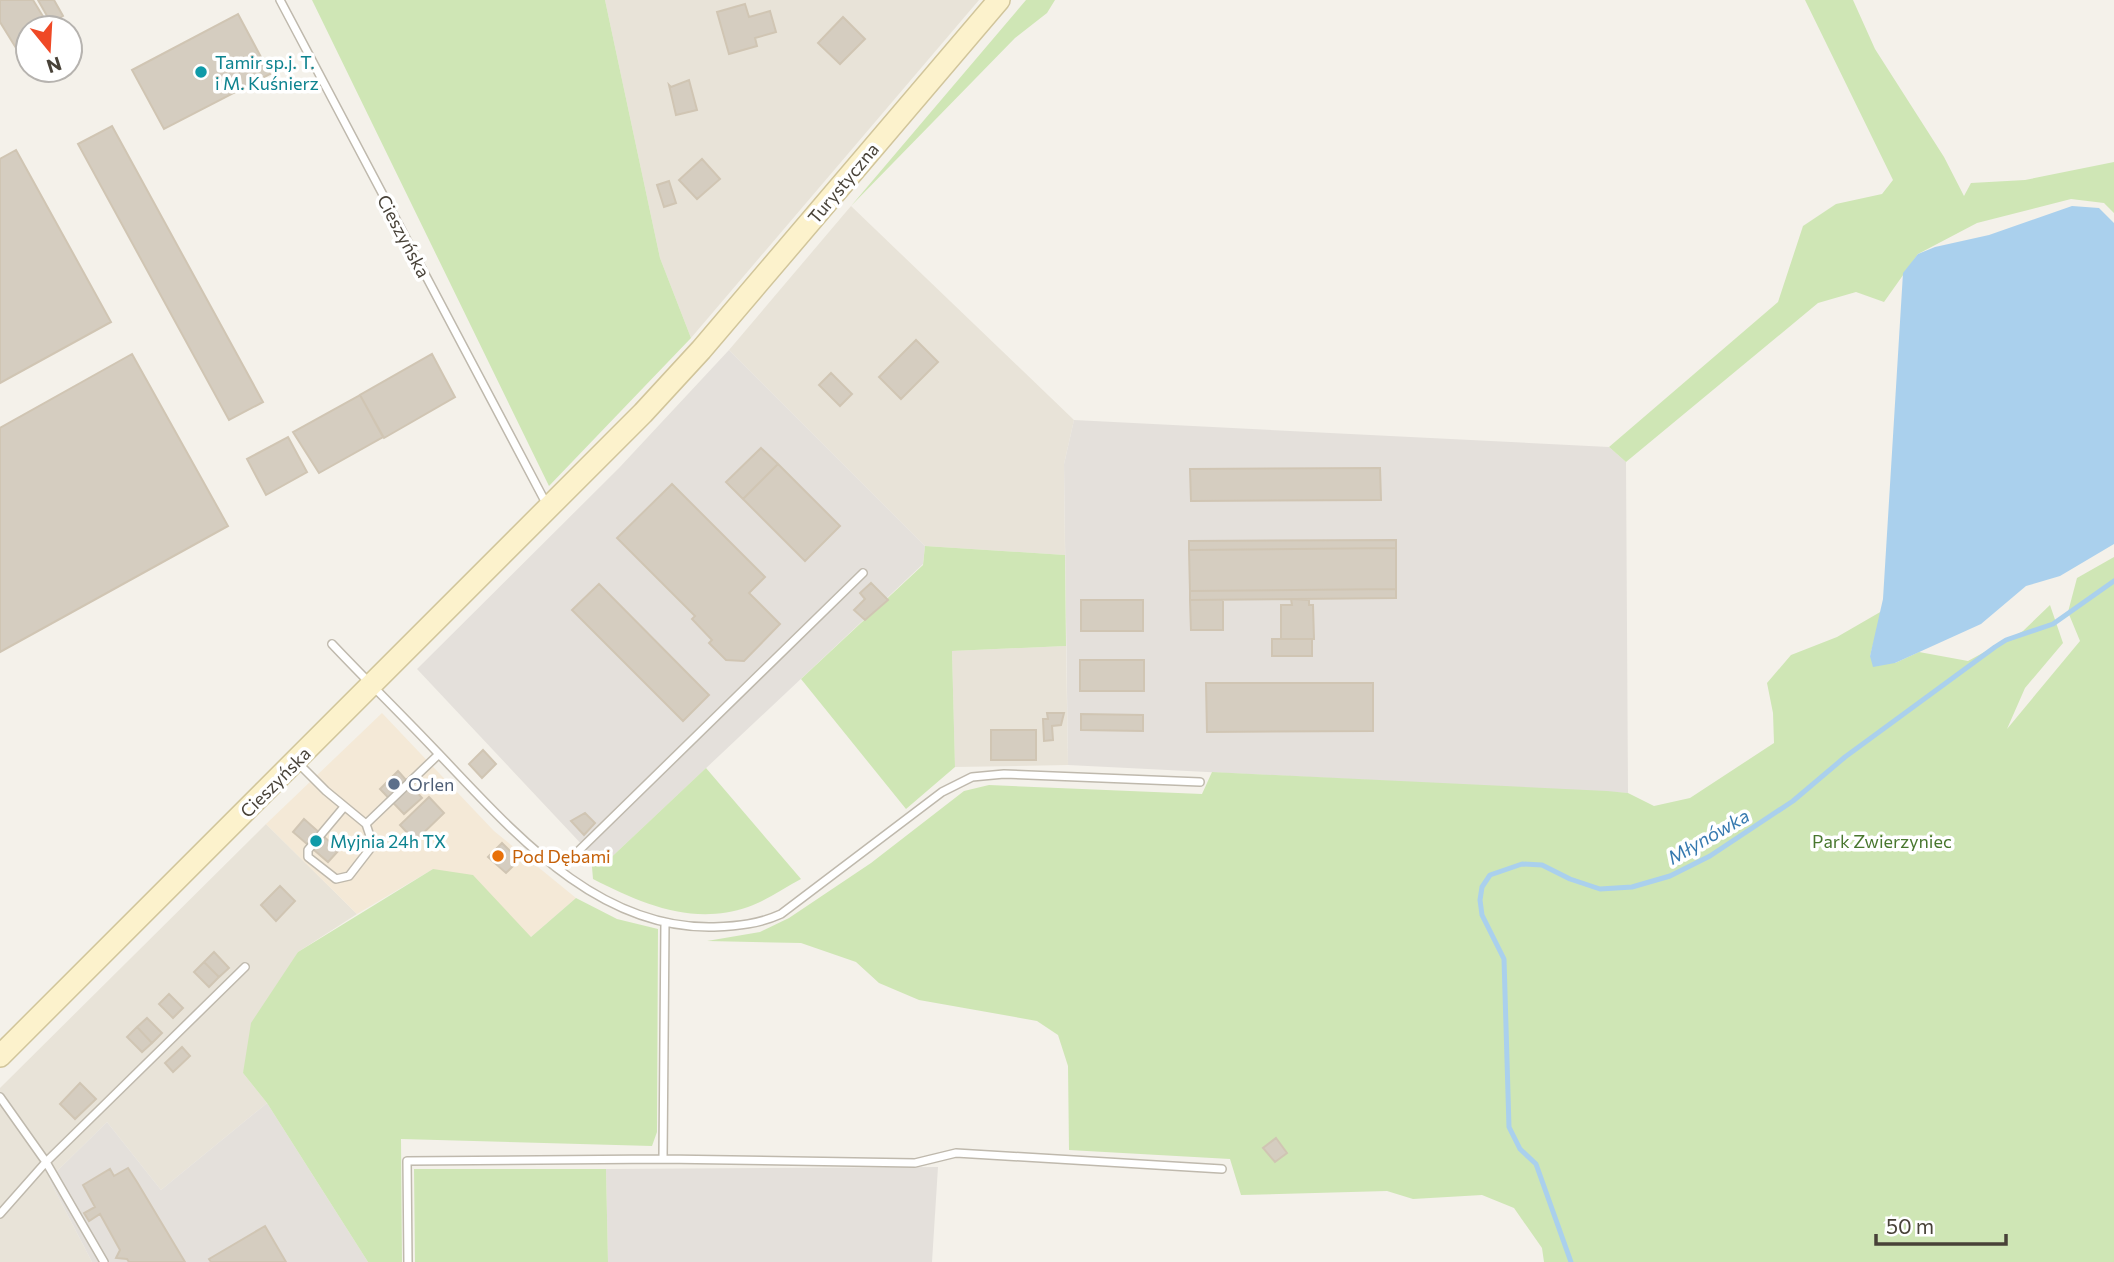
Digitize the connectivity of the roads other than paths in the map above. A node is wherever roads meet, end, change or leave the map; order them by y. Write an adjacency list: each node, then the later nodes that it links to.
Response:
1 (280, 0): 4 (lane, Cieszyńska)
2 (999, 0): 3 (main road, Turystyczna)
3 (687, 366): 4 (main road, Cieszyńska)
4 (550, 508): 7 (main road, Cieszyńska)
5 (863, 573): 13 (lane)
6 (332, 644): 7 (lane)
7 (373, 685): 8 (lane); 9 (main road, Cieszyńska)
8 (439, 754): 12 (lane); 13 (lane)
9 (296, 761): 11 (lane); 16 (main road, Cieszyńska)
10 (1200, 782): 14 (lane)
11 (344, 807): 12 (lane); 12 (lane)
12 (366, 824)
13 (560, 869): 14 (lane)
14 (665, 922): 18 (lane)
15 (245, 967): 19 (lane)
16 (2, 1049)
17 (0, 1097): 19 (lane)
18 (663, 1159): 20 (lane); 23 (lane)
19 (46, 1162): 21 (lane); 22 (lane)
20 (1222, 1169)
21 (0, 1214)
22 (104, 1262)
23 (408, 1262)

